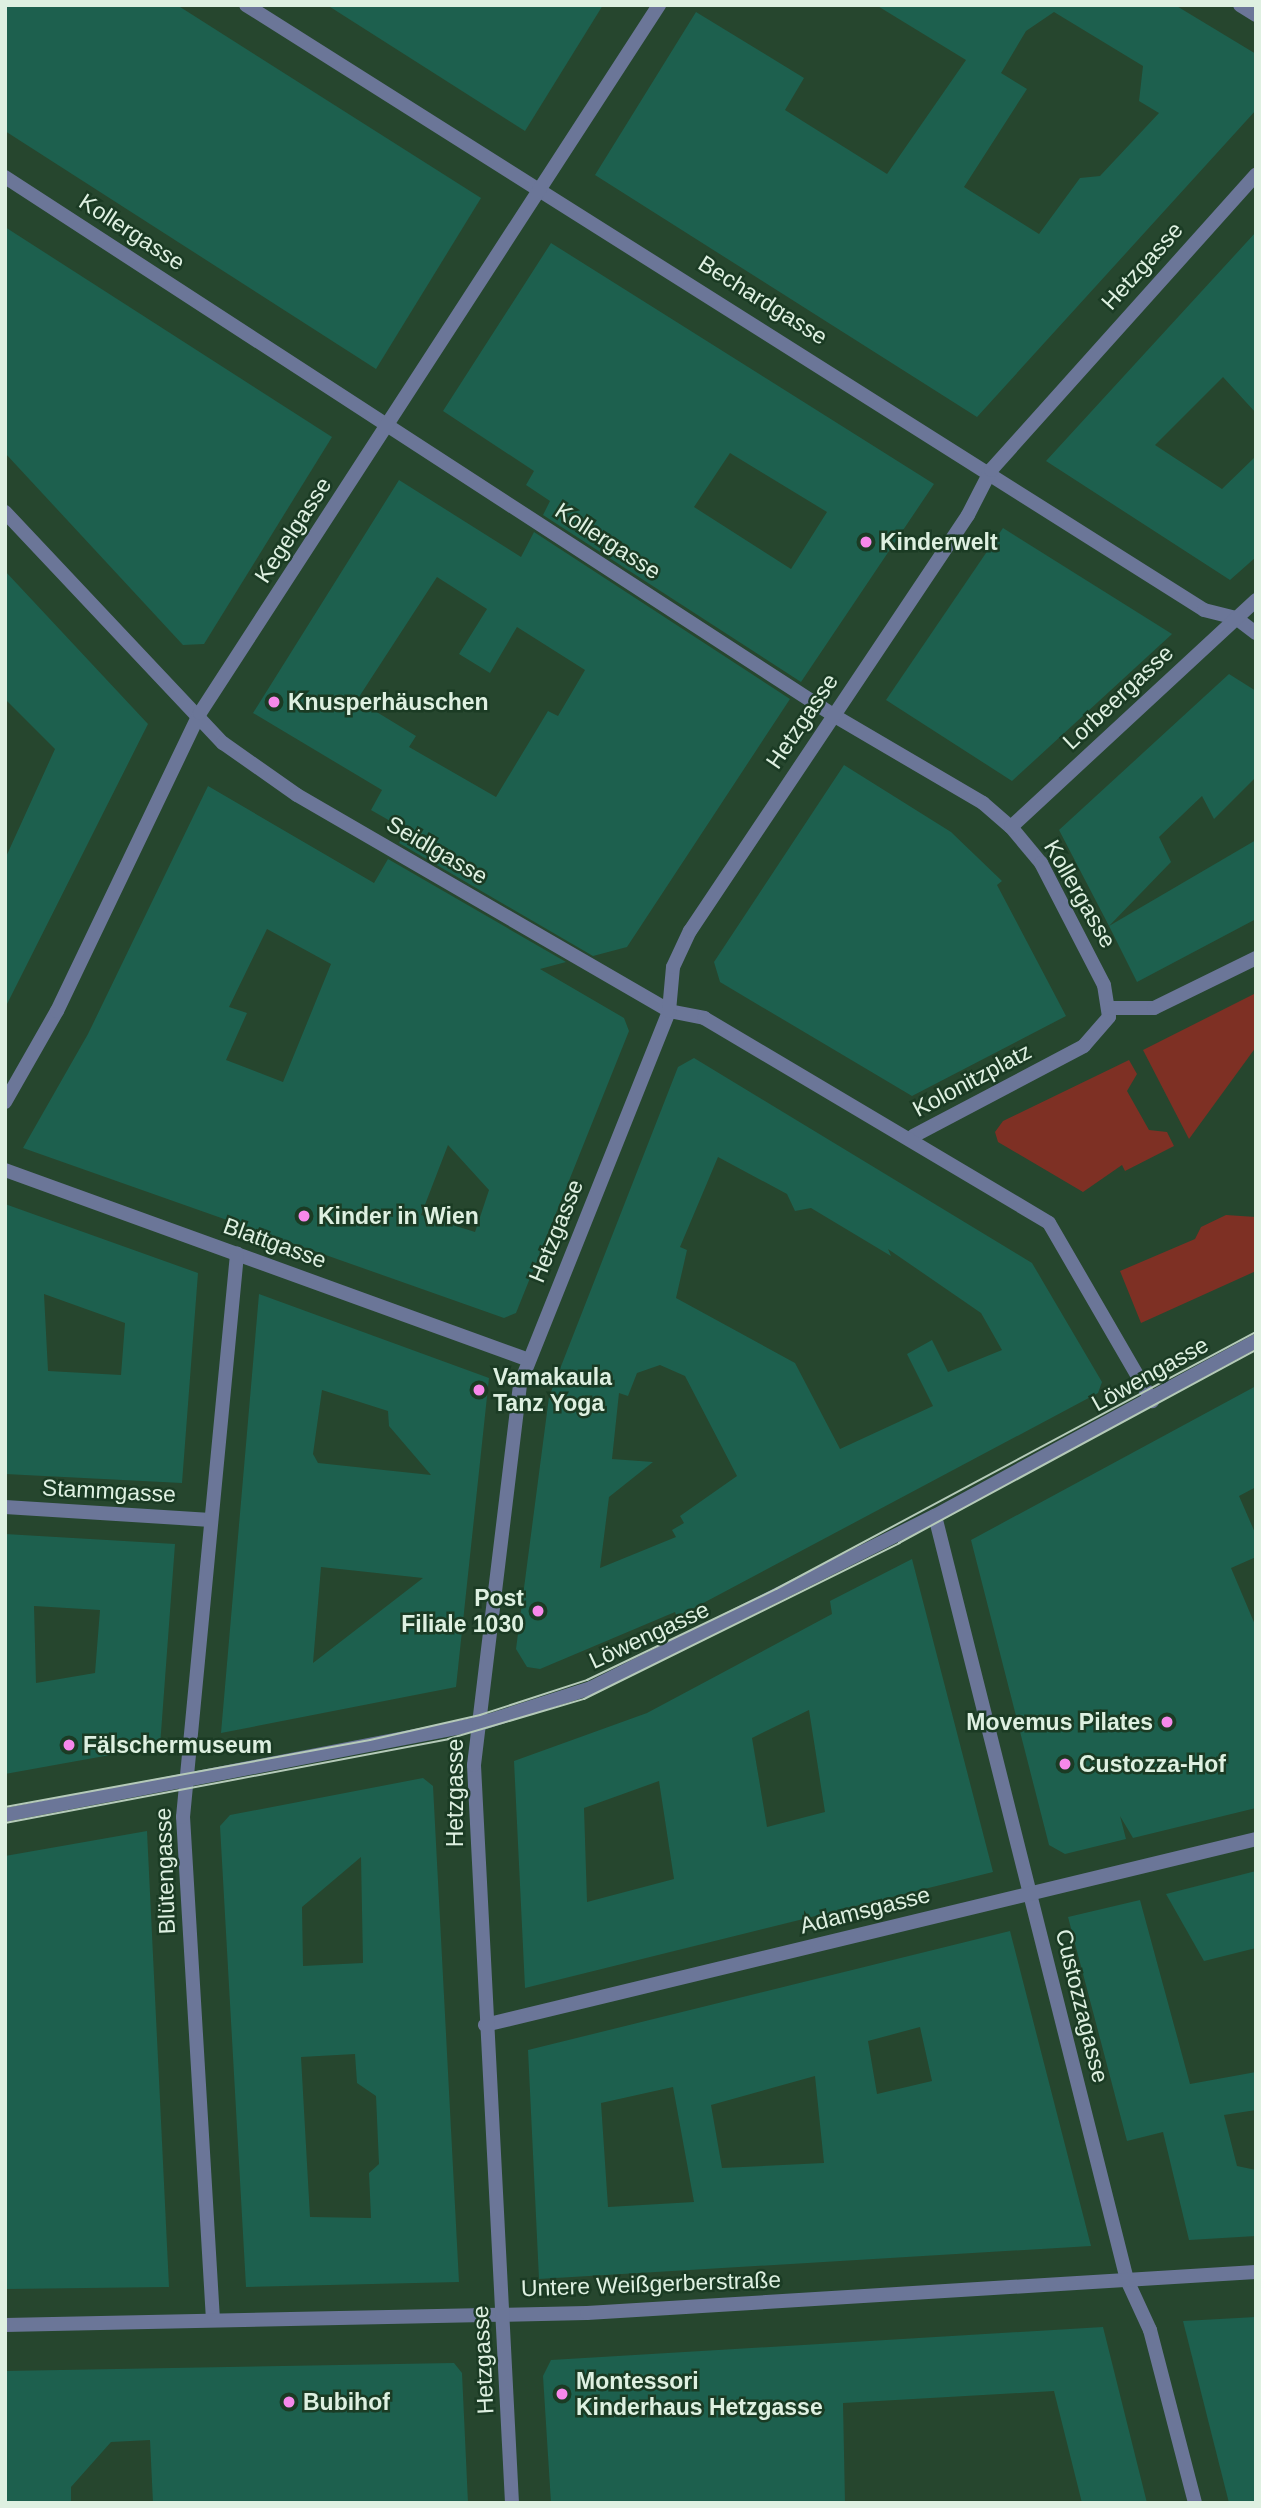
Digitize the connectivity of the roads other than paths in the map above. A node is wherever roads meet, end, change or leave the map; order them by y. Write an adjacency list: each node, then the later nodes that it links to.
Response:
1 (659, 5): 7 (street, Kegelgasse)
2 (1240, 5): 4 (street)
3 (250, 6): 7 (street, Bechardgasse)
4 (1256, 15)
5 (1256, 175): 9 (street, Hetzgasse)
6 (5, 177): 8 (street, Kollergasse)
7 (544, 189): 8 (street, Kegelgasse); 9 (street, Bechardgasse)
8 (389, 424): 14 (street, Kegelgasse); 15 (street, Kollergasse)
9 (991, 470): 12 (street, Bechardgasse); 15 (street, Hetzgasse)
10 (5, 512): 14 (street, Seidlgasse)
11 (1256, 600): 12 (street, Lorbeergasse)
12 (1236, 618): 13 (street, Bechardgasse); 16 (street, Lorbeergasse)
13 (1256, 633)
14 (200, 713): 19 (street, Seidlgasse); 20 (street, Kegelgasse)
15 (833, 715): 16 (street, Kollergasse); 19 (street, Hetzgasse)
16 (1011, 827): 18 (street, Kollergasse)
17 (1256, 958): 18 (street)
18 (1111, 1008): 21 (street, Kolonitzplatz)
19 (669, 1011): 21 (street, Seidlgasse); 25 (street, Hetzgasse)
20 (5, 1102)
21 (913, 1136): 26 (street, Kolonitzplatz)
22 (5, 1170): 23 (street, Blattgasse)
23 (237, 1254): 25 (street, Blattgasse); 29 (street, Blütengasse)
24 (1256, 1341): 26 (street, Löwengasse)
25 (529, 1360): 30 (street, Hetzgasse)
26 (1152, 1401): 28 (street, Löwengasse)
27 (5, 1507): 29 (street, Stammgasse)
28 (935, 1516): 30 (street, Löwengasse); 34 (street, Custozzagasse)
29 (211, 1520): 31 (street, Blütengasse)
30 (479, 1724): 31 (street, Löwengasse); 35 (street, Hetzgasse)
31 (187, 1782): 32 (street, Löwengasse); 39 (street, Blütengasse)
32 (5, 1815)
33 (1256, 1839): 34 (street, Adamsgasse)
34 (1030, 1893): 35 (street, Adamsgasse); 37 (street, Custozzagasse)
35 (485, 2025): 38 (street, Hetzgasse)
36 (1256, 2272): 37 (street, Untere Weißgerberstraße)
37 (1127, 2280): 38 (street, Untere Weißgerberstraße); 42 (street, Custozzagasse)
38 (504, 2312): 39 (street, Untere Weißgerberstraße); 41 (street, Hetzgasse)
39 (213, 2320): 40 (street, Untere Weißgerberstraße)
40 (5, 2325)
41 (512, 2503)
42 (1195, 2503)

